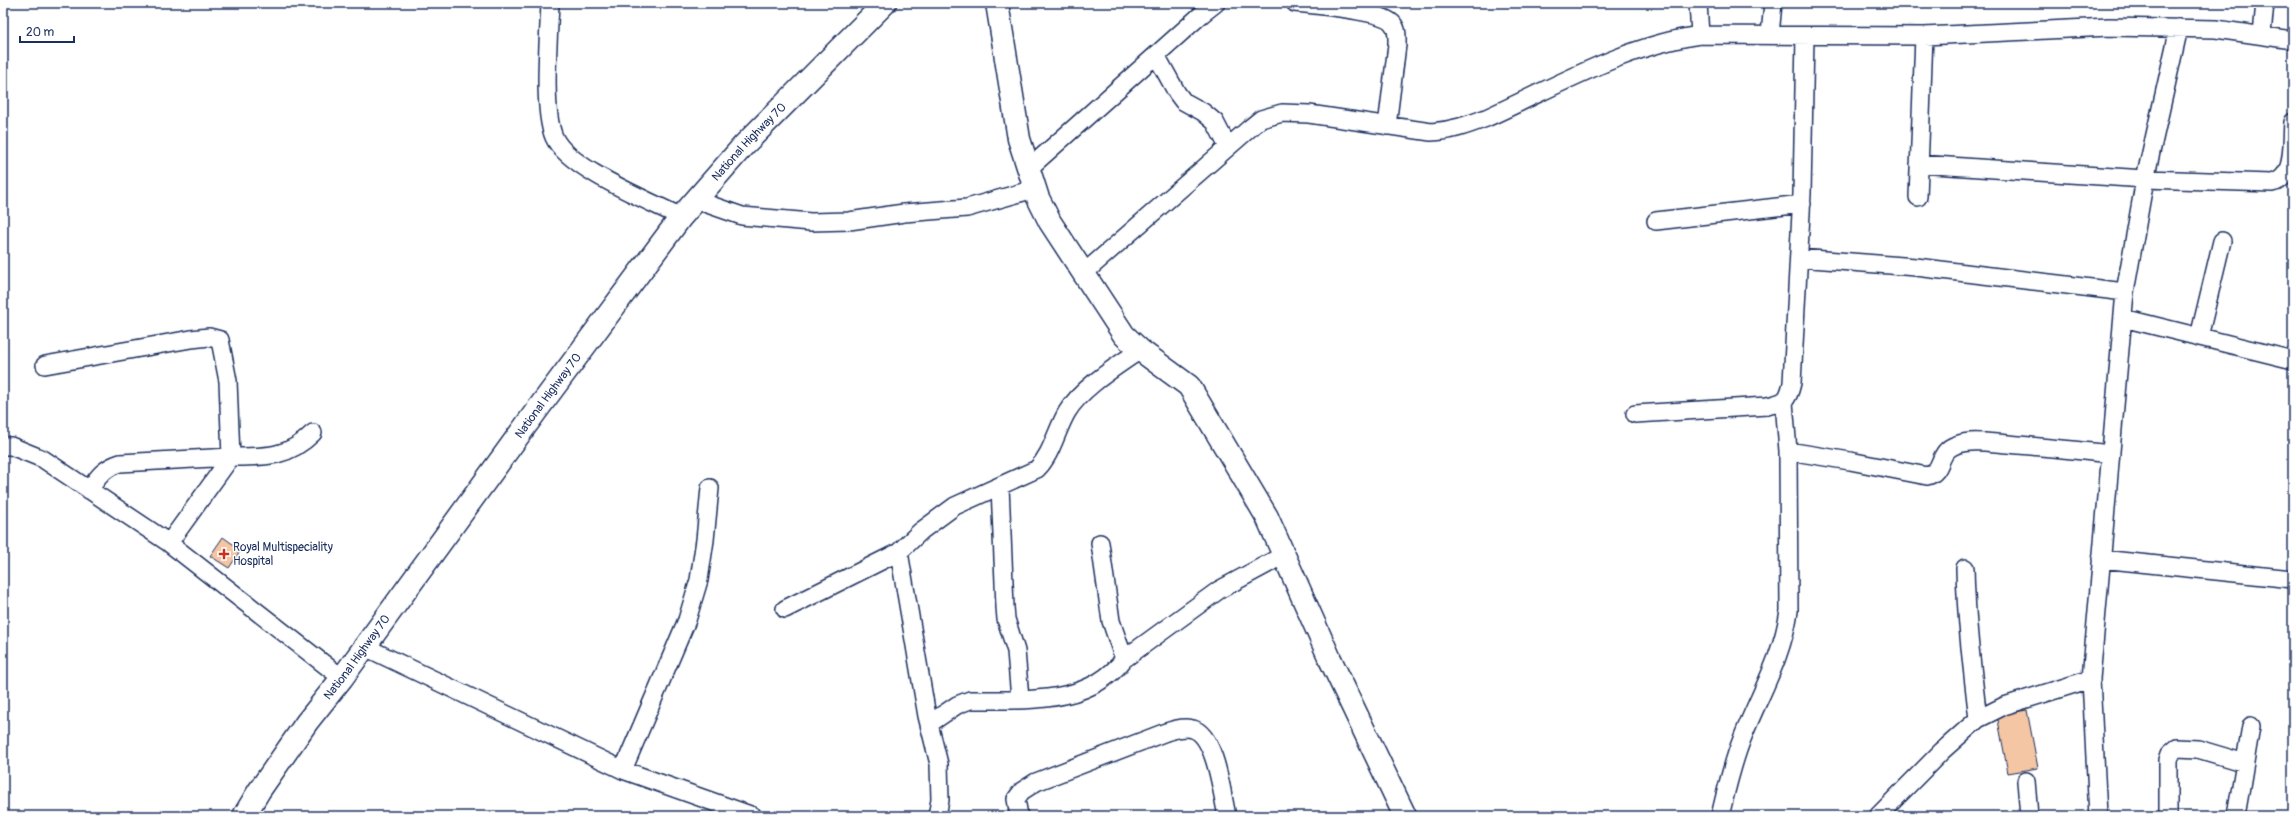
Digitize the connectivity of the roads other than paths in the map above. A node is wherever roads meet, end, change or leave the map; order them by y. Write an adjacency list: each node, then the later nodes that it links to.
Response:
1 (550, 3): 26 (street)
2 (885, 3): 24 (main road, National Highway 70)
3 (997, 3): 21 (main road)
4 (1216, 3): 16 (street)
5 (1295, 3): 18 (street)
6 (1698, 3): 11 (street)
7 (1773, 3): 12 (street)
8 (2265, 3): 10 (street)
9 (2179, 28): 10 (street); 14 (street); 22 (street)
10 (2262, 34): 15 (street)
11 (1700, 35): 12 (street); 18 (street)
12 (1770, 35): 13 (street)
13 (1805, 36): 14 (street); 25 (street)
14 (1924, 36): 20 (street)
15 (2293, 40)
16 (1156, 55): 19 (street); 21 (street)
17 (2293, 122): 22 (street)
18 (1387, 126): 19 (street)
19 (1228, 147): 30 (street)
20 (1919, 164): 22 (street); 23 (street)
21 (1031, 179): 24 (street); 30 (main road)
22 (2146, 179): 31 (street)
23 (1918, 197)
24 (696, 200): 26 (main road, National Highway 70)
25 (1802, 204): 27 (street); 29 (street)
26 (681, 217): 55 (main road, National Highway 70)
27 (1656, 221)
28 (2222, 241): 33 (street)
29 (1799, 258): 31 (street); 37 (street)
30 (1085, 272): 34 (main road)
31 (2125, 292): 32 (street)
32 (2123, 318): 33 (street); 42 (street)
33 (2199, 337): 35 (street)
34 (1140, 350): 44 (street); 50 (main road)
35 (2293, 360)
36 (46, 365): 43 (street)
37 (1784, 402): 38 (street); 41 (street)
38 (1635, 414)
39 (314, 433): 43 (street)
40 (3, 446): 46 (street)
41 (1788, 451): 42 (street); 72 (street)
42 (2111, 454): 51 (street)
43 (231, 457): 46 (street); 47 (street)
44 (1000, 486): 49 (street); 59 (street)
45 (710, 488): 64 (street)
46 (89, 490): 47 (street)
47 (169, 543): 57 (street)
48 (1100, 543): 56 (street)
49 (899, 552): 54 (street); 61 (street)
50 (1284, 555): 56 (street); 71 (main road)
51 (2101, 559): 53 (street); 58 (street)
52 (1965, 568): 60 (street)
53 (2293, 579)
54 (786, 609)
55 (363, 646): 57 (main road, National Highway 70); 64 (street)
56 (1124, 658): 59 (street)
57 (342, 678): 66 (main road, National Highway 70)
58 (2091, 679): 60 (street); 75 (street)
59 (1020, 699): 61 (street)
60 (1978, 719): 73 (street)
61 (929, 724): 68 (street)
62 (2251, 726): 63 (street)
63 (2245, 763): 76 (street); 77 (street)
64 (623, 770): 67 (street)
65 (2026, 780): 74 (street)
66 (244, 816)
67 (753, 816)
68 (937, 816)
69 (1019, 816): 70 (street)
70 (1227, 816)
71 (1405, 816)
72 (1720, 816)
73 (1878, 816)
74 (2029, 816)
75 (2098, 816)
76 (2168, 816)
77 (2236, 816)

